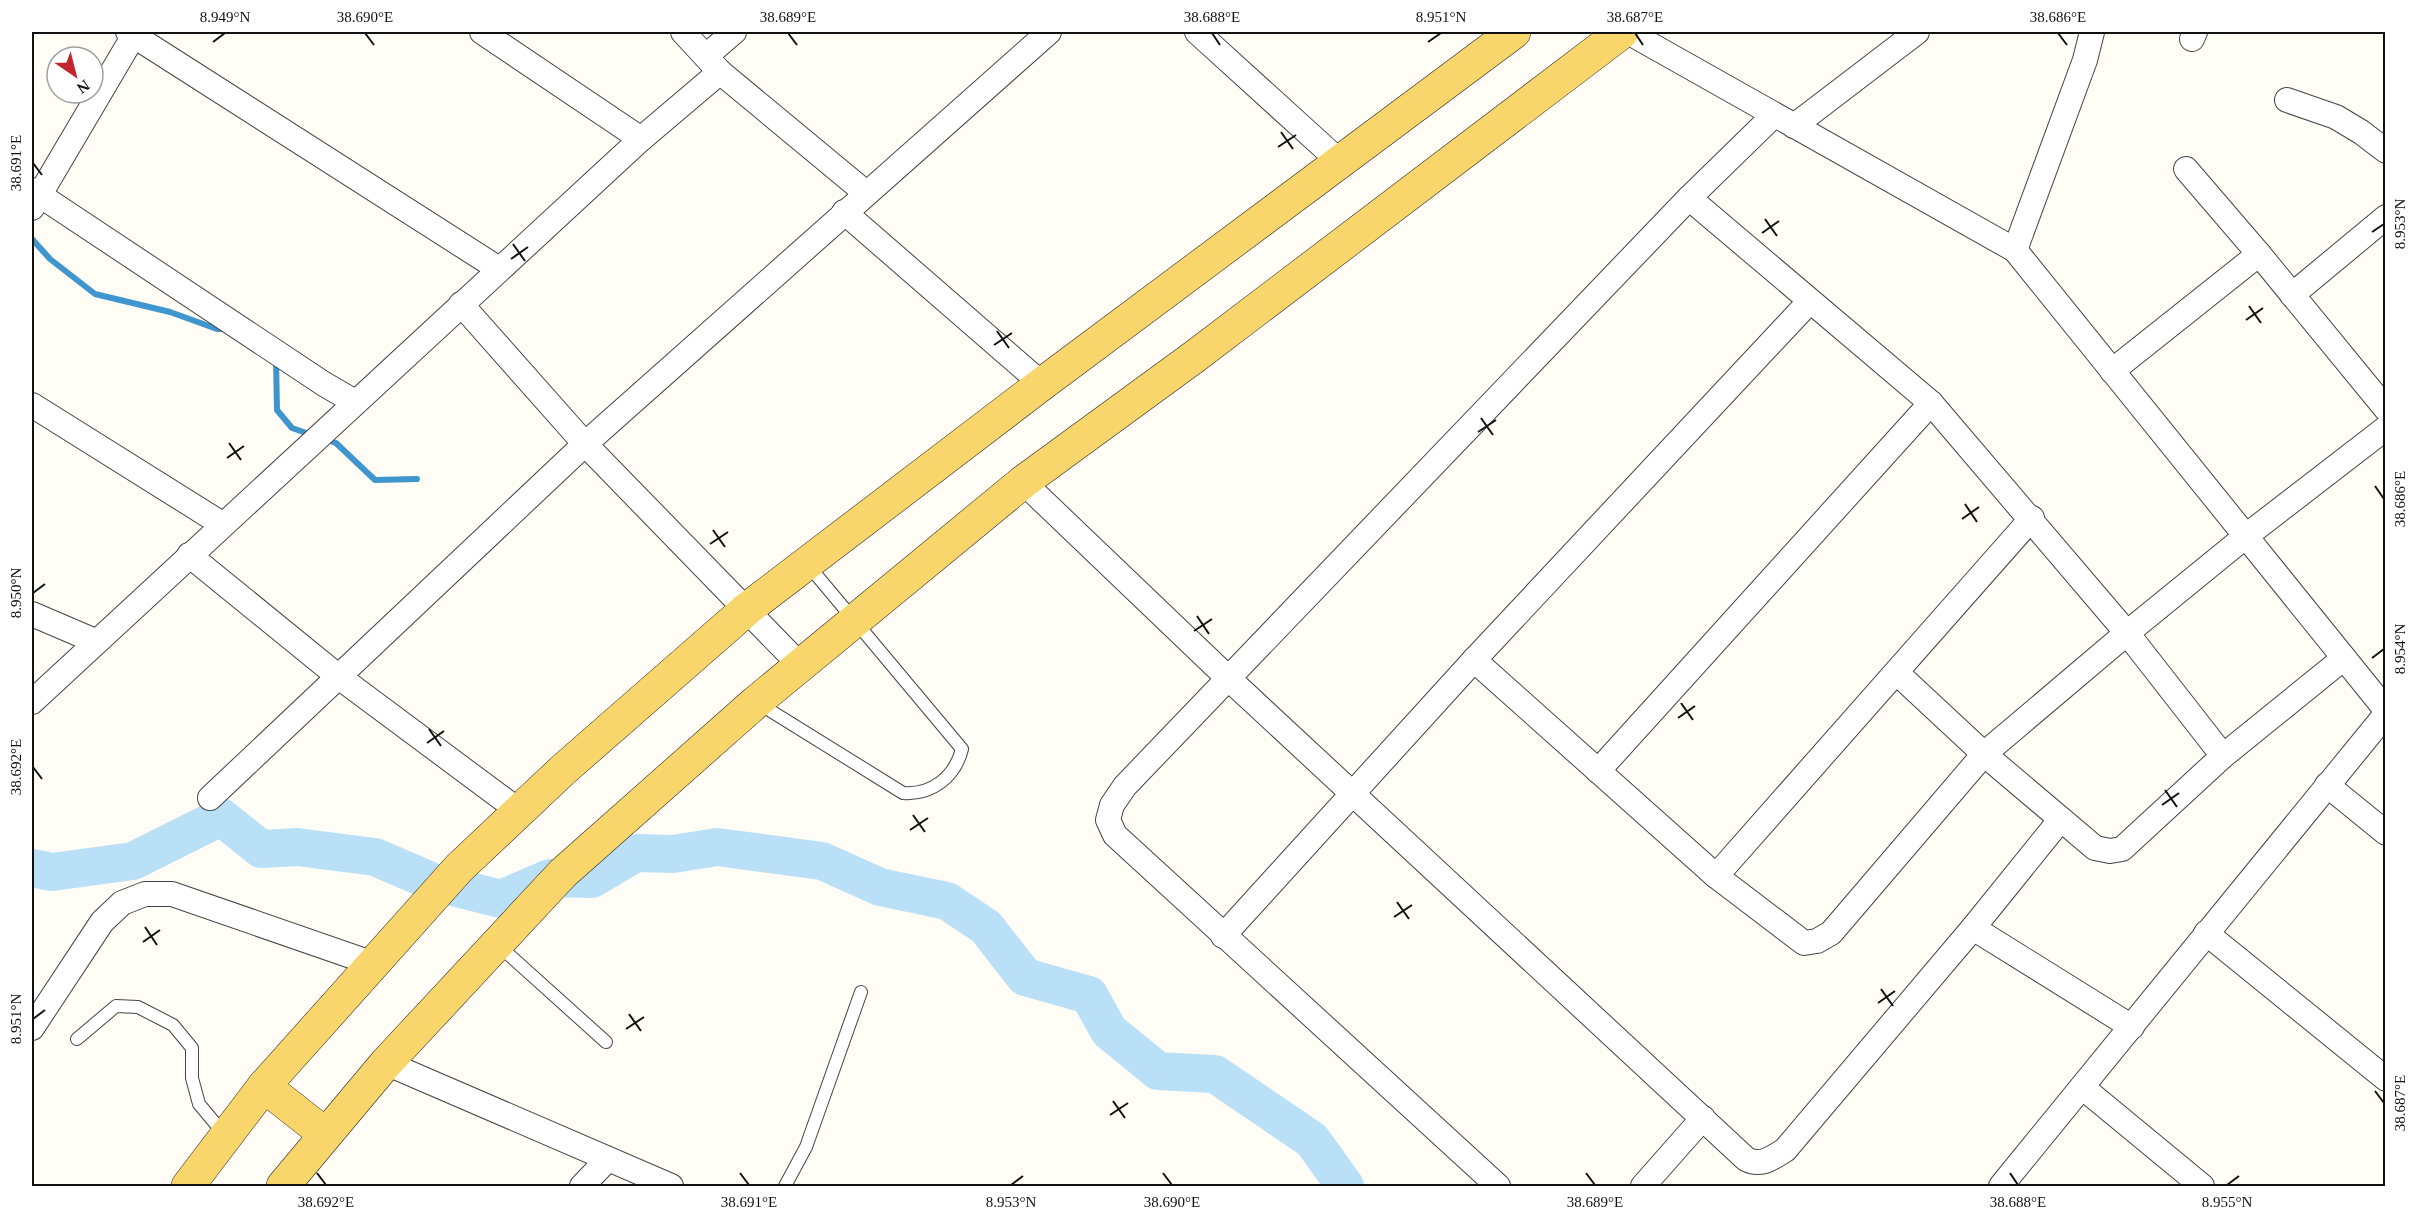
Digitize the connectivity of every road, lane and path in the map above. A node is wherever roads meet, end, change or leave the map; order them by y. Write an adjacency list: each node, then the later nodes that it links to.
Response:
1 (485, 32): 15 (street)
2 (683, 32): 12 (street)
3 (734, 32): 12 (street)
4 (1049, 32): 19 (street)
5 (1197, 32): 17 (street)
6 (1514, 32): 17 (main road)
7 (1622, 32): 38 (main road)
8 (1628, 32): 14 (street)
9 (1917, 32): 14 (street)
10 (2092, 32): 24 (street)
11 (131, 33): 20 (street); 26 (street)
12 (713, 64): 15 (street); 19 (street)
13 (2286, 100): 16 (street)
14 (1784, 120): 21 (street); 24 (street)
15 (641, 139): 26 (street)
16 (2385, 152)
17 (1339, 161): 31 (main road)
18 (2186, 169): 25 (street)
19 (866, 193): 22 (street)
20 (34, 198): 32 (street)
21 (1689, 198): 28 (street); 54 (street)
22 (844, 212): 31 (street); 37 (street)
23 (2385, 217): 27 (street)
24 (2015, 250): 30 (street)
25 (2259, 254): 27 (street); 30 (street)
26 (499, 269): 29 (street)
27 (2292, 295): 35 (street)
28 (1810, 301): 33 (street); 50 (street)
29 (461, 304): 32 (street); 37 (street)
30 (2112, 371): 41 (street)
31 (1042, 384): 43 (main road)
32 (355, 402): 40 (street)
33 (1931, 403): 39 (street); 60 (street)
34 (32, 405): 40 (street)
35 (2385, 409)
36 (2385, 428): 41 (street)
37 (585, 444): 44 (street); 53 (street)
38 (1023, 482): 46 (main road); 54 (street)
39 (2032, 518): 47 (street); 52 (street)
40 (222, 524): 42 (street)
41 (2246, 536): 47 (street); 49 (street)
42 (189, 555): 48 (street); 53 (street)
43 (807, 564): 44 (main road); 46 (lane)
44 (747, 609): 51 (street); 64 (main road)
45 (32, 614): 48 (street)
46 (855, 620): 51 (main road); 56 (lane)
47 (2127, 633): 58 (street); 59 (street)
48 (95, 641): 55 (street)
49 (2344, 658): 57 (street); 59 (street)
50 (1474, 660): 60 (street); 62 (street)
51 (800, 665): 56 (main road)
52 (1897, 674): 58 (street); 67 (street)
53 (339, 677): 63 (street); 64 (street)
54 (1228, 678): 62 (street); 70 (street)
55 (32, 702)
56 (756, 702): 71 (main road)
57 (2385, 712): 61 (street)
58 (1984, 754): 65 (street); 67 (street)
59 (2223, 756): 65 (street)
60 (1598, 771): 67 (street)
61 (2327, 785): 66 (street); 69 (street)
62 (1354, 793): 70 (street); 82 (street)
63 (210, 798)
64 (519, 811): 72 (main road)
65 (2061, 819): 68 (street)
66 (2385, 833)
67 (1716, 876)
68 (1973, 928): 74 (street); 82 (street)
69 (2206, 933): 74 (street); 79 (street)
70 (1223, 936): 91 (street)
71 (496, 944): 77 (lane); 78 (main road)
72 (374, 964): 75 (street); 80 (main road)
73 (861, 992): 90 (lane)
74 (2132, 1027): 81 (street)
75 (32, 1028)
76 (77, 1039): 84 (lane)
77 (606, 1042)
78 (386, 1064): 83 (main road); 85 (street)
79 (2385, 1079)
80 (264, 1086): 83 (main road); 84 (main road)
81 (2082, 1088): 93 (street); 94 (street)
82 (1703, 1118): 92 (street)
83 (325, 1134): 87 (main road)
84 (226, 1136): 86 (main road)
85 (608, 1159): 88 (street); 89 (street)
86 (189, 1186)
87 (283, 1186)
88 (582, 1186)
89 (671, 1186)
90 (785, 1186)
91 (1498, 1186)
92 (1643, 1186)
93 (2001, 1186)
94 (2202, 1186)

